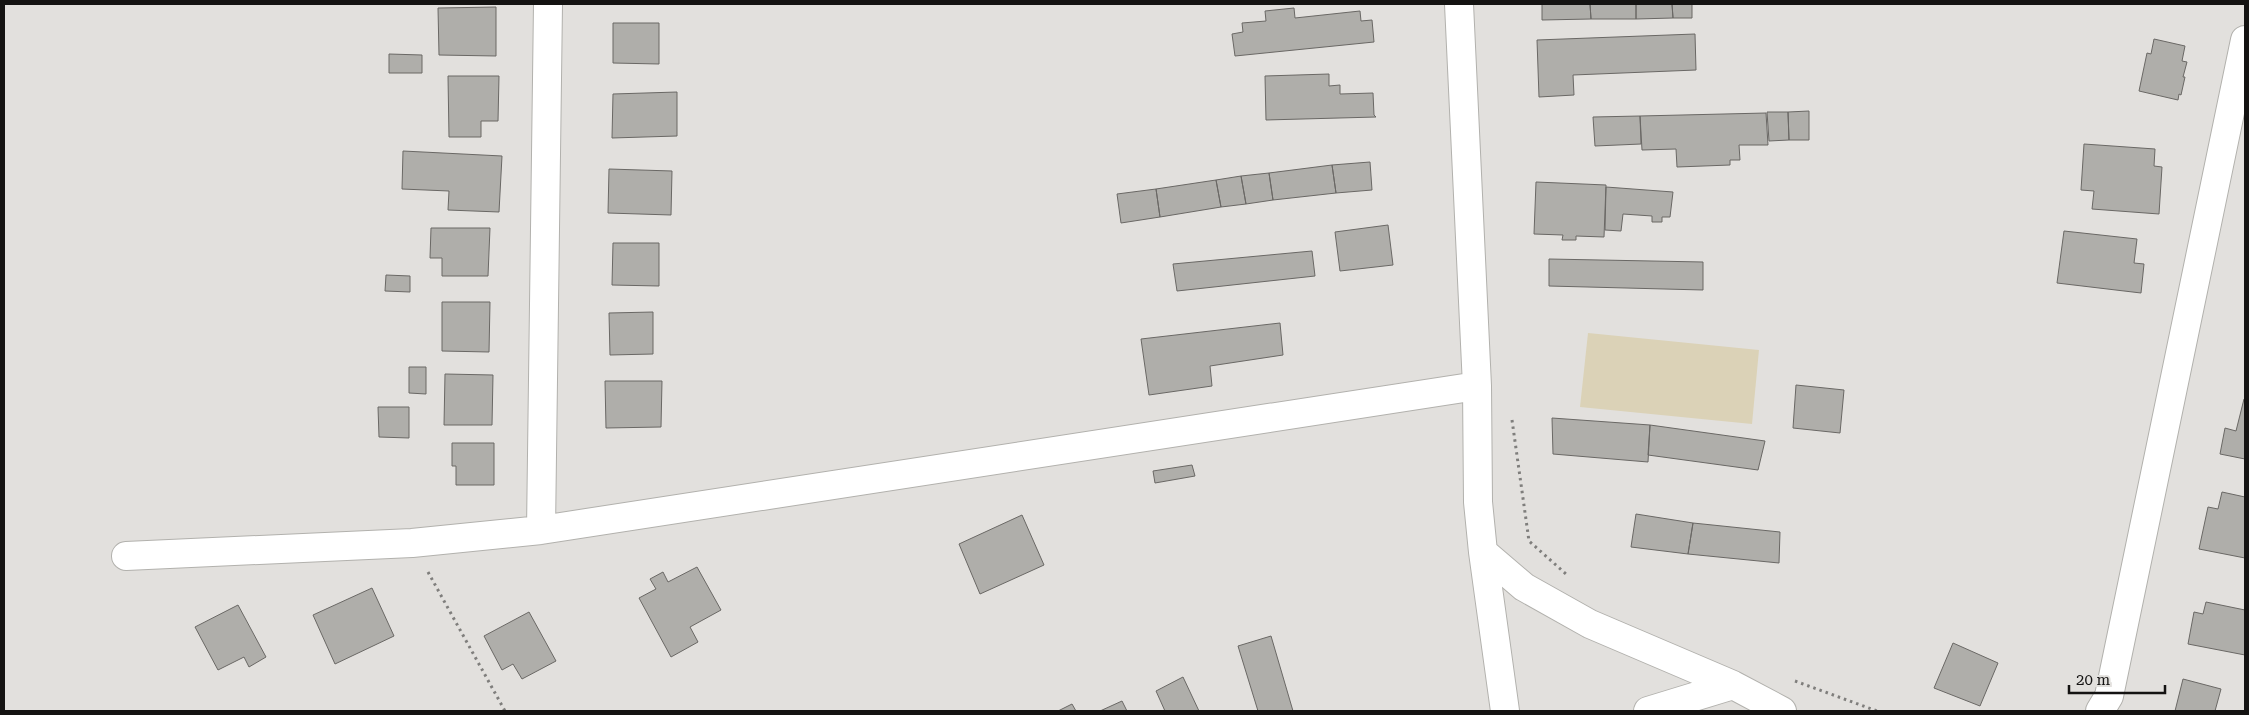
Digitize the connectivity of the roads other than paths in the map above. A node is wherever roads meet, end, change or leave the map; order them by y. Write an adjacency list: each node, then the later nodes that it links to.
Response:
1 (548, 4): 5 (street)
2 (1459, 4): 4 (street)
3 (2245, 40): 12 (street)
4 (1477, 386): 5 (street); 6 (street)
5 (541, 530): 7 (street)
6 (1483, 552): 8 (street); 9 (street)
7 (126, 556)
8 (1734, 685): 10 (street); 11 (street)
9 (1505, 711)
10 (1648, 711)
11 (1782, 711)
12 (2100, 711)

